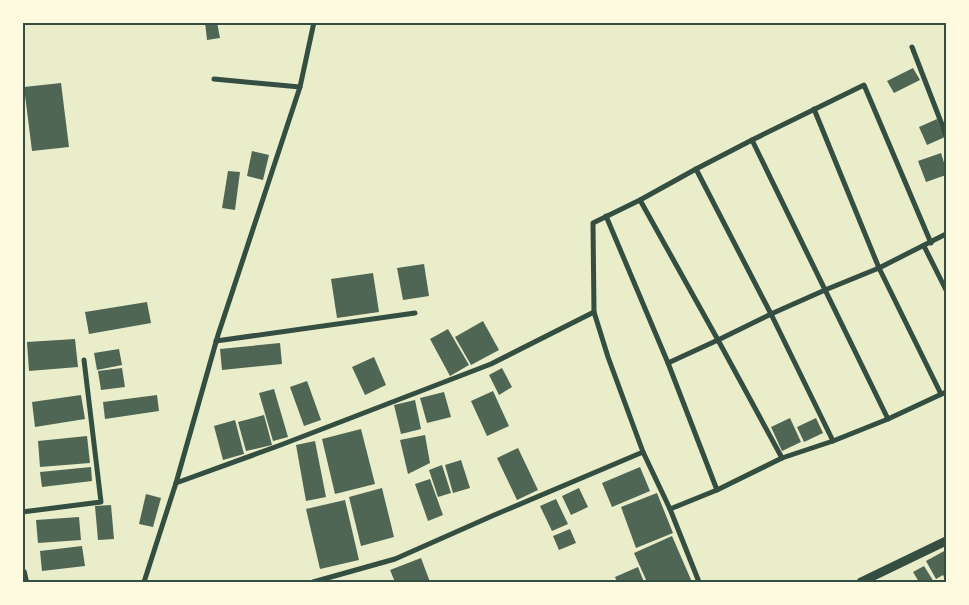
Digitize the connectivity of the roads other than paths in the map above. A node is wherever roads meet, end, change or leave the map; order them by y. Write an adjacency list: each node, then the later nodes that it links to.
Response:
1 (314, 22): 4 (street)
2 (912, 47): 6 (street)
3 (214, 79): 4 (street)
4 (300, 87): 20 (street)
5 (814, 110): 7 (street); 12 (street); 14 (street)
6 (946, 135)
7 (752, 140): 8 (street); 15 (street)
8 (696, 169): 9 (street); 19 (street)
9 (640, 200): 10 (street); 21 (street)
10 (606, 216): 17 (street); 23 (street)
11 (946, 234): 12 (street)
12 (931, 243): 13 (street)
13 (924, 246): 14 (street); 16 (street)
14 (879, 268): 15 (street); 24 (street)
15 (825, 290): 19 (street); 25 (street)
16 (946, 290)
17 (594, 312): 27 (street); 29 (street)
18 (415, 313): 20 (street)
19 (771, 314): 21 (street); 26 (street)
20 (216, 340): 29 (street)
21 (718, 340): 23 (street); 28 (street)
22 (84, 360): 32 (street)
23 (668, 363): 30 (street)
24 (944, 393): 25 (street)
25 (888, 418): 26 (street)
26 (833, 441): 28 (street)
27 (643, 452): 31 (street); 37 (street)
28 (782, 458): 30 (street)
29 (176, 483): 36 (street)
30 (717, 490): 31 (street)
31 (670, 509): 38 (street)
32 (22, 512)
33 (946, 541): 39 (street)
34 (22, 573): 35 (main road)
35 (24, 582)
36 (144, 582)
37 (313, 582)
38 (699, 582)
39 (861, 582)

